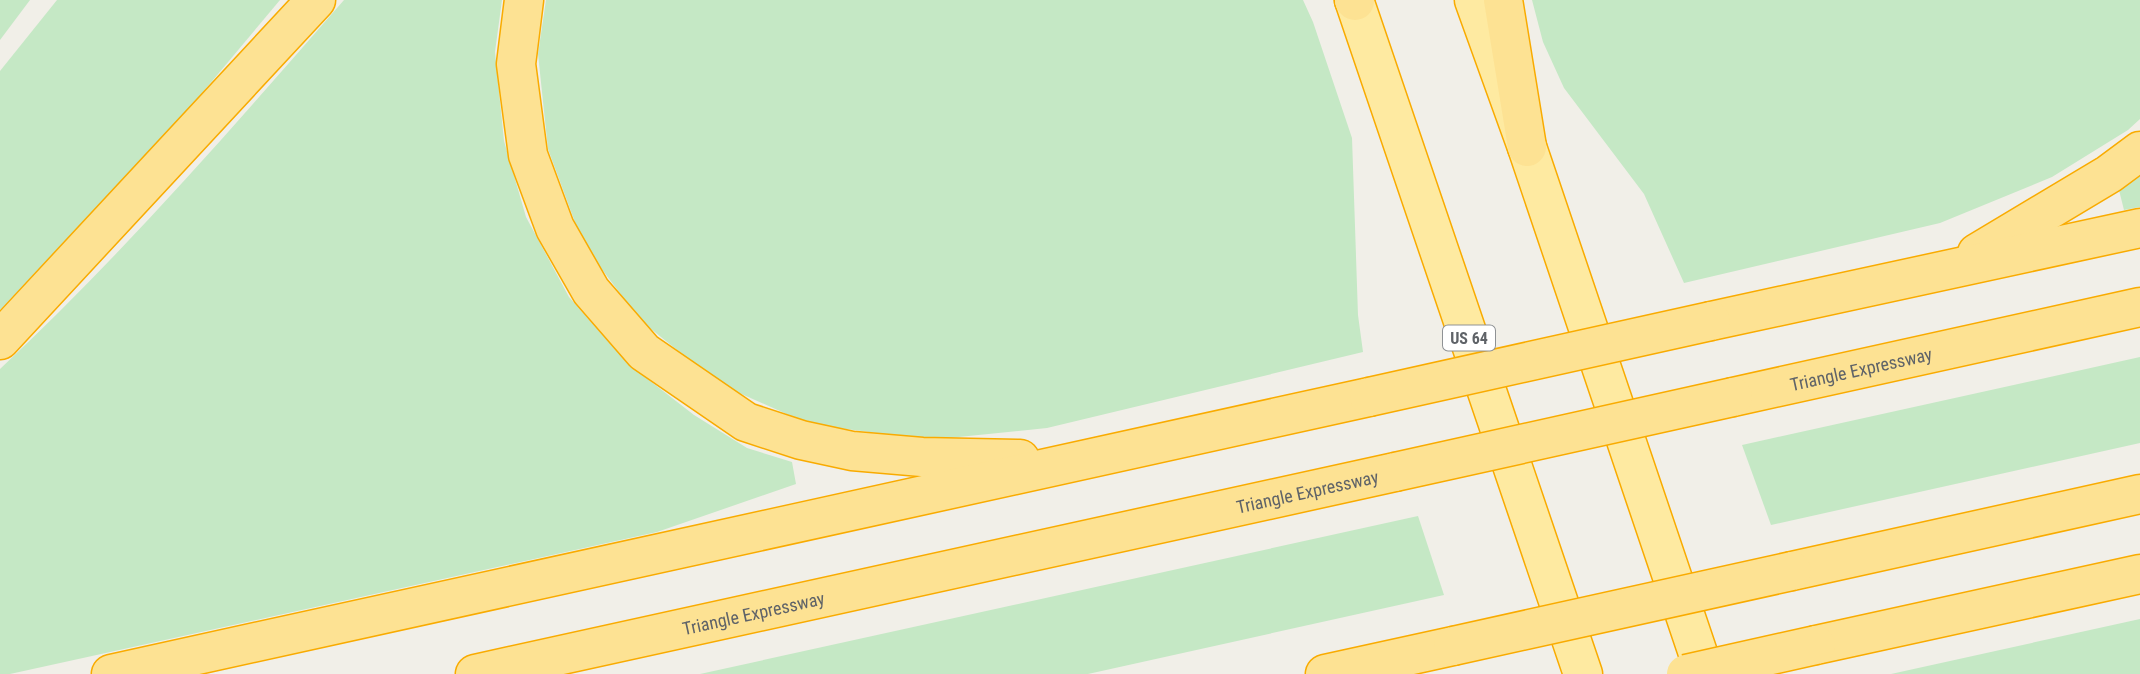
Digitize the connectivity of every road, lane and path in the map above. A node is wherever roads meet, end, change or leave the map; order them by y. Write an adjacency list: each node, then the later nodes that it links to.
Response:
1 (316, 0): 11 (highway)
2 (524, 0): 12 (highway)
3 (1354, 0): 18 (highway, US 64)
4 (1474, 0): 6 (highway)
5 (1503, 0): 6 (highway)
6 (1527, 146): 20 (highway)
7 (2140, 151): 9 (highway)
8 (2140, 228): 9 (highway)
9 (1948, 270): 12 (highway, bridge)
10 (2140, 307): 16 (highway, Triangle Expressway, bridge)
11 (0, 340)
12 (1080, 461): 15 (highway)
13 (2140, 494): 17 (highway, bridge)
14 (2137, 576): 19 (highway, bridge)
15 (111, 674)
16 (475, 674)
17 (1325, 674)
18 (1583, 674)
19 (1686, 674)
20 (1705, 674)

